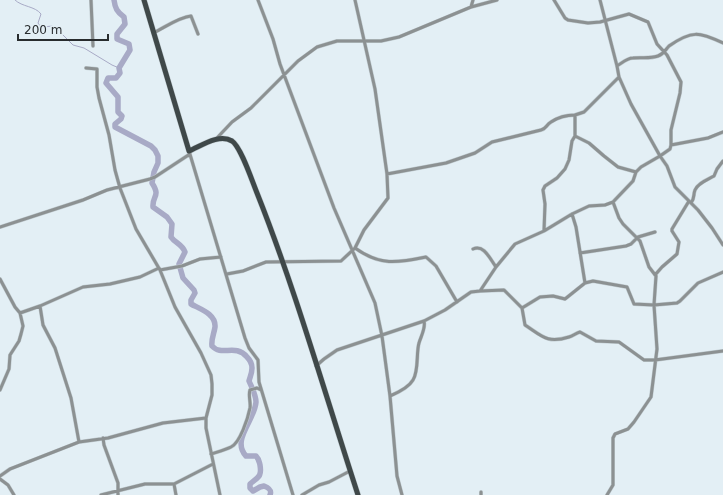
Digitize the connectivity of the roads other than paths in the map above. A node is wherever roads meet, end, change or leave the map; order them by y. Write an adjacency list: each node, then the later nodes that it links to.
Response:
1 (91, 0): 15 (street)
2 (144, 0): 11 (main road)
3 (258, 0): 19 (street)
4 (355, 0): 13 (street)
5 (473, 0): 9 (street)
6 (497, 0): 9 (street)
7 (554, 0): 10 (street)
8 (600, 0): 10 (street)
9 (471, 6): 13 (street)
10 (606, 21): 16 (street); 17 (street)
11 (153, 33): 12 (street); 26 (main road)
12 (198, 34)
13 (364, 40): 19 (street); 30 (street)
14 (723, 43): 16 (street)
15 (93, 46)
16 (665, 51): 17 (street); 25 (street)
17 (617, 66): 20 (street)
18 (86, 68): 31 (street)
19 (284, 75): 24 (street); 40 (street)
20 (619, 78): 21 (street); 27 (street)
21 (575, 115): 23 (street); 30 (street)
22 (723, 132): 25 (street)
23 (575, 136): 29 (street); 36 (street)
24 (216, 140): 26 (main road); 44 (main road)
25 (671, 145): 27 (street)
26 (190, 152): 31 (street); 43 (street)
27 (660, 156): 29 (street); 33 (street)
28 (723, 161): 33 (street)
29 (636, 172): 32 (street)
30 (387, 174): 40 (street)
31 (120, 188): 35 (street); 46 (street)
32 (613, 202): 34 (street); 38 (street)
33 (690, 202): 39 (street); 49 (street)
34 (572, 214): 36 (street); 42 (street)
35 (0, 227)
36 (544, 231): 45 (street)
37 (655, 232): 38 (street)
38 (638, 237): 42 (street); 49 (street)
39 (723, 245)
40 (354, 249): 44 (street); 55 (street); 61 (street)
41 (473, 249): 45 (street)
42 (580, 253): 51 (street)
43 (221, 257): 46 (street); 48 (street)
44 (283, 262): 48 (street); 64 (main road)
45 (496, 267): 54 (street)
46 (160, 269): 57 (street); 69 (street)
47 (723, 272): 56 (street)
48 (227, 274): 67 (street)
49 (655, 275): 56 (street)
50 (0, 278): 52 (street)
51 (585, 283): 56 (street); 58 (street)
52 (4, 288): 53 (street); 59 (street)
53 (0, 289)
54 (480, 291): 55 (street); 58 (street)
55 (457, 302): 60 (street)
56 (654, 305): 63 (street)
57 (40, 306): 59 (street); 71 (street)
58 (522, 308): 63 (street)
59 (20, 313): 65 (street)
60 (424, 321): 61 (street); 68 (street)
61 (382, 336): 64 (street); 68 (street)
62 (723, 351): 63 (street)
63 (656, 360): 88 (street)
64 (316, 366): 74 (main road)
65 (2, 381): 66 (street)
66 (0, 390)
67 (262, 392): 72 (street); 84 (street)
68 (390, 396): 87 (street)
69 (206, 418): 70 (street); 72 (street)
70 (104, 438): 71 (street); 78 (street)
71 (79, 442): 75 (street)
72 (211, 454): 73 (street)
73 (213, 464): 77 (street); 83 (street)
74 (350, 470): 85 (street); 86 (main road)
75 (0, 476)
76 (0, 479): 79 (street)
77 (174, 484): 78 (street); 82 (street)
78 (118, 490): 80 (street); 81 (street)
79 (14, 495)
80 (102, 495)
81 (118, 495)
82 (176, 495)
83 (220, 495)
84 (293, 495)
85 (302, 495)
86 (358, 495)
87 (402, 495)
88 (607, 495)

